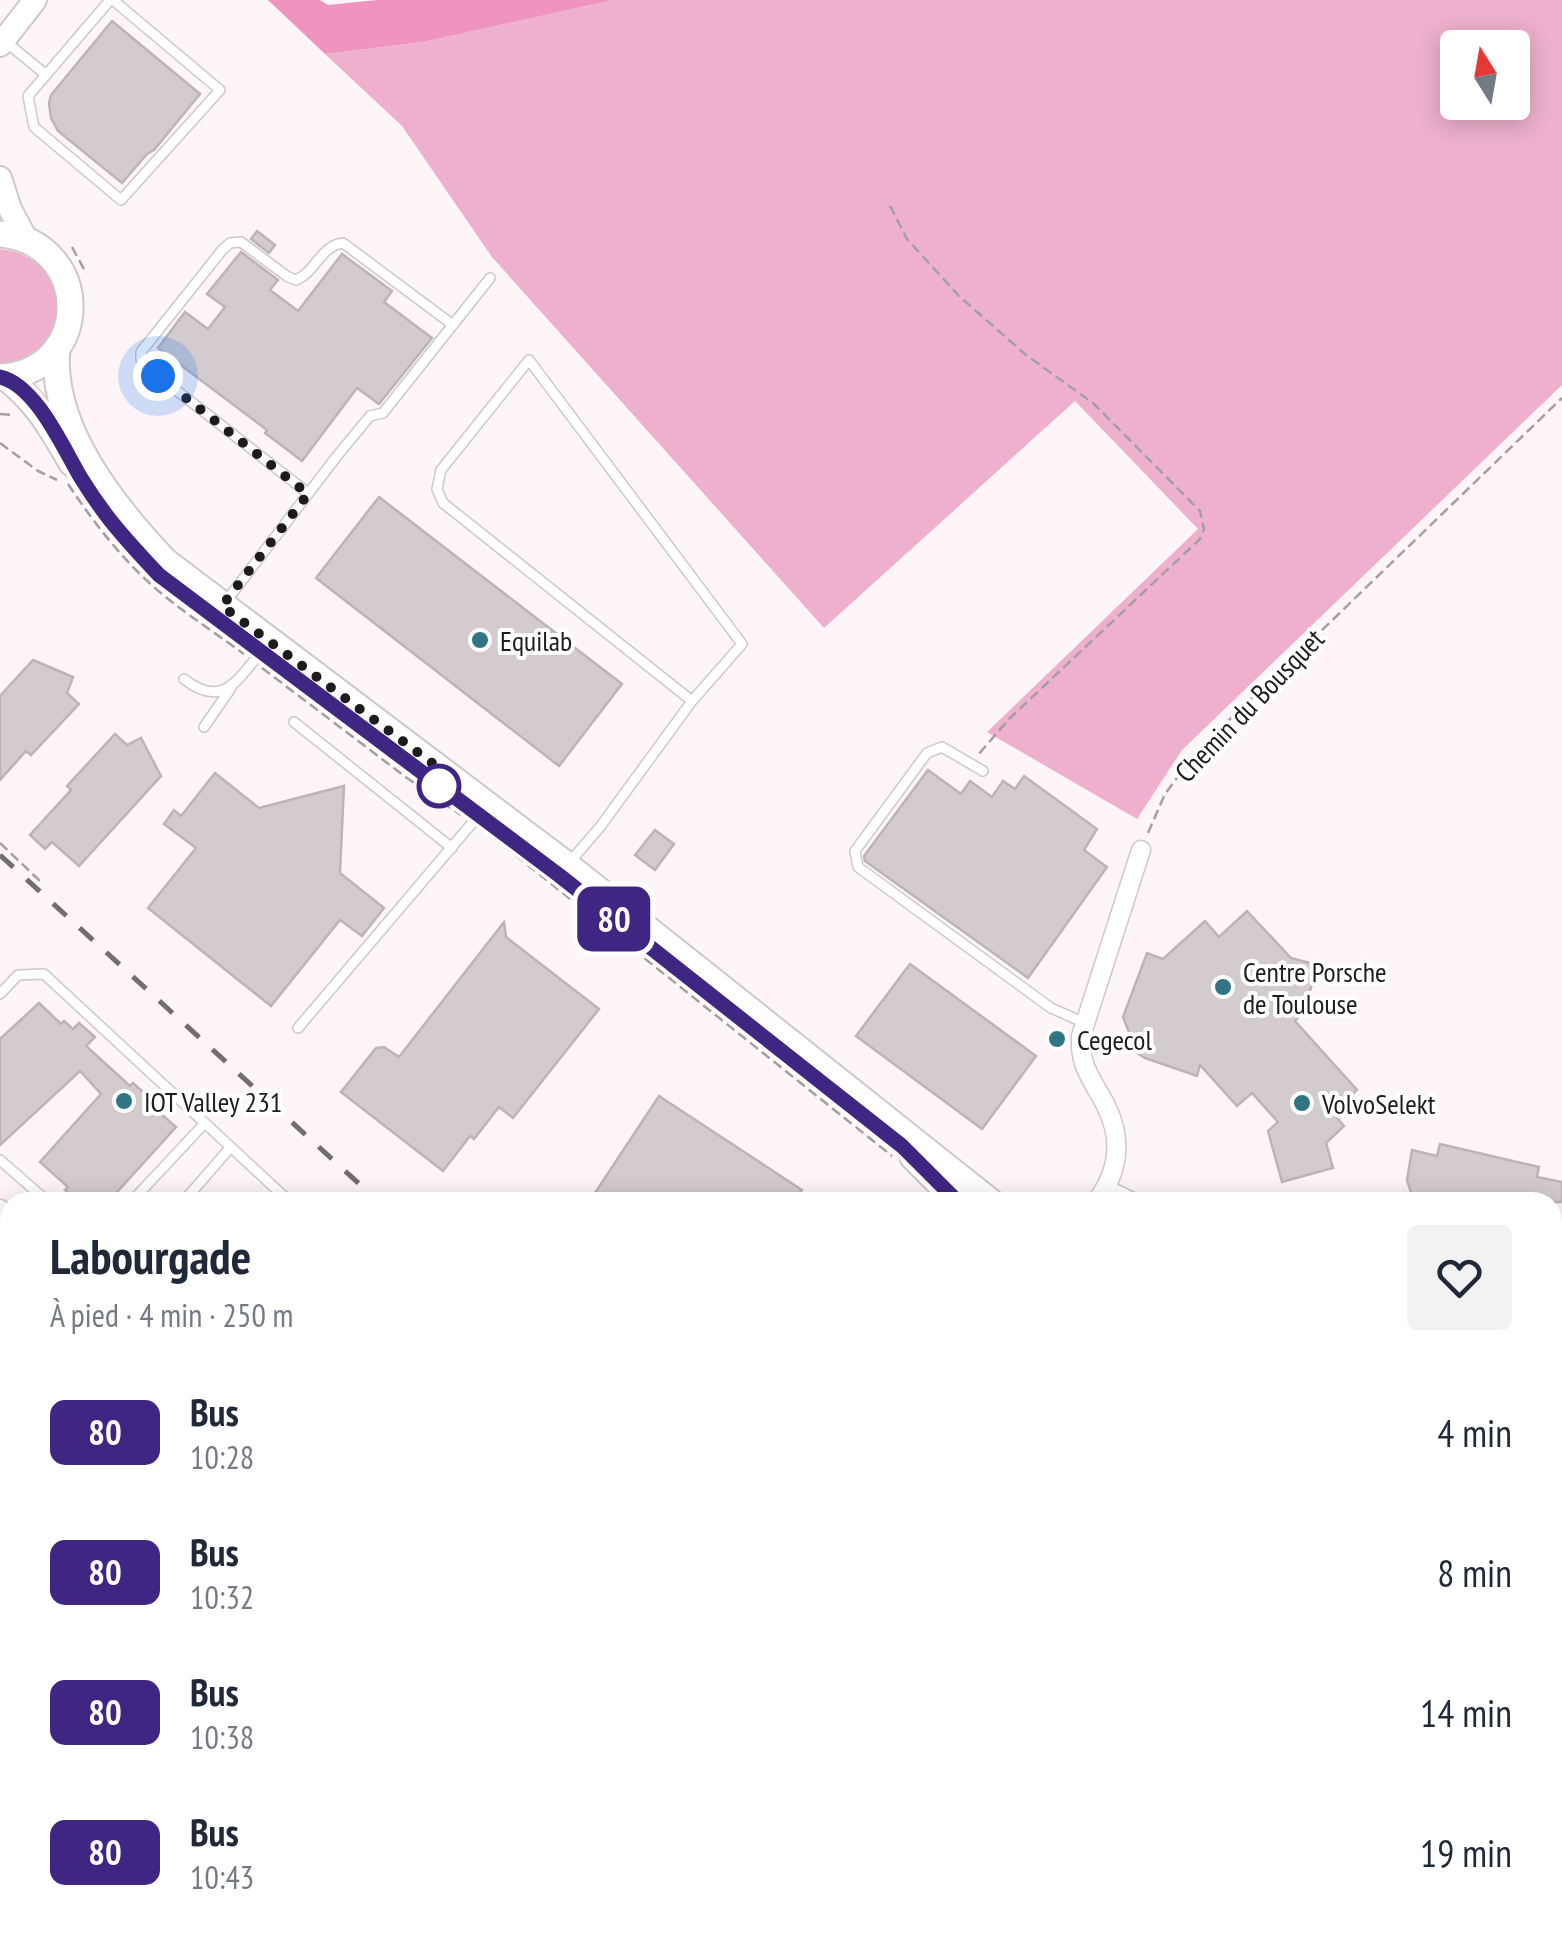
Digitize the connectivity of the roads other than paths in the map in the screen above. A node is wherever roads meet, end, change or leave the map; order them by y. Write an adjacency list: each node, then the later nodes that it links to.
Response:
1 (35, 0): 3 (street)
2 (111, 0): 4 (lane); 4 (lane)
3 (2, 42): 4 (lane)
4 (45, 74)
5 (0, 178): 7 (street)
6 (0, 234): 7 (main road)
7 (26, 239): 10 (main road)
8 (490, 278): 9 (lane)
9 (453, 325): 12 (lane); 12 (lane)
10 (57, 348): 11 (main road); 13 (main road)
11 (3, 377): 14 (main road)
12 (308, 494): 13 (lane)
13 (222, 606): 24 (main road)
14 (261, 652): 16 (lane); 21 (main road)
15 (184, 679): 16 (lane)
16 (232, 686): 19 (lane)
17 (692, 701): 17 (lane); 24 (lane)
18 (294, 722): 22 (lane)
19 (204, 727)
20 (984, 771): 26 (lane)
21 (479, 816): 22 (lane); 35 (main road)
22 (452, 848): 27 (lane)
23 (1141, 850): 26 (street)
24 (568, 865): 36 (main road)
25 (0, 994): 28 (lane)
26 (1085, 1022): 37 (street)
27 (298, 1028)
28 (204, 1124): 29 (lane); 32 (lane)
29 (230, 1148): 33 (lane); 34 (lane)
30 (0, 1160): 31 (lane)
31 (37, 1192)
32 (139, 1192)
33 (191, 1192)
34 (279, 1192)
35 (948, 1192)
36 (978, 1192)
37 (1103, 1192)

